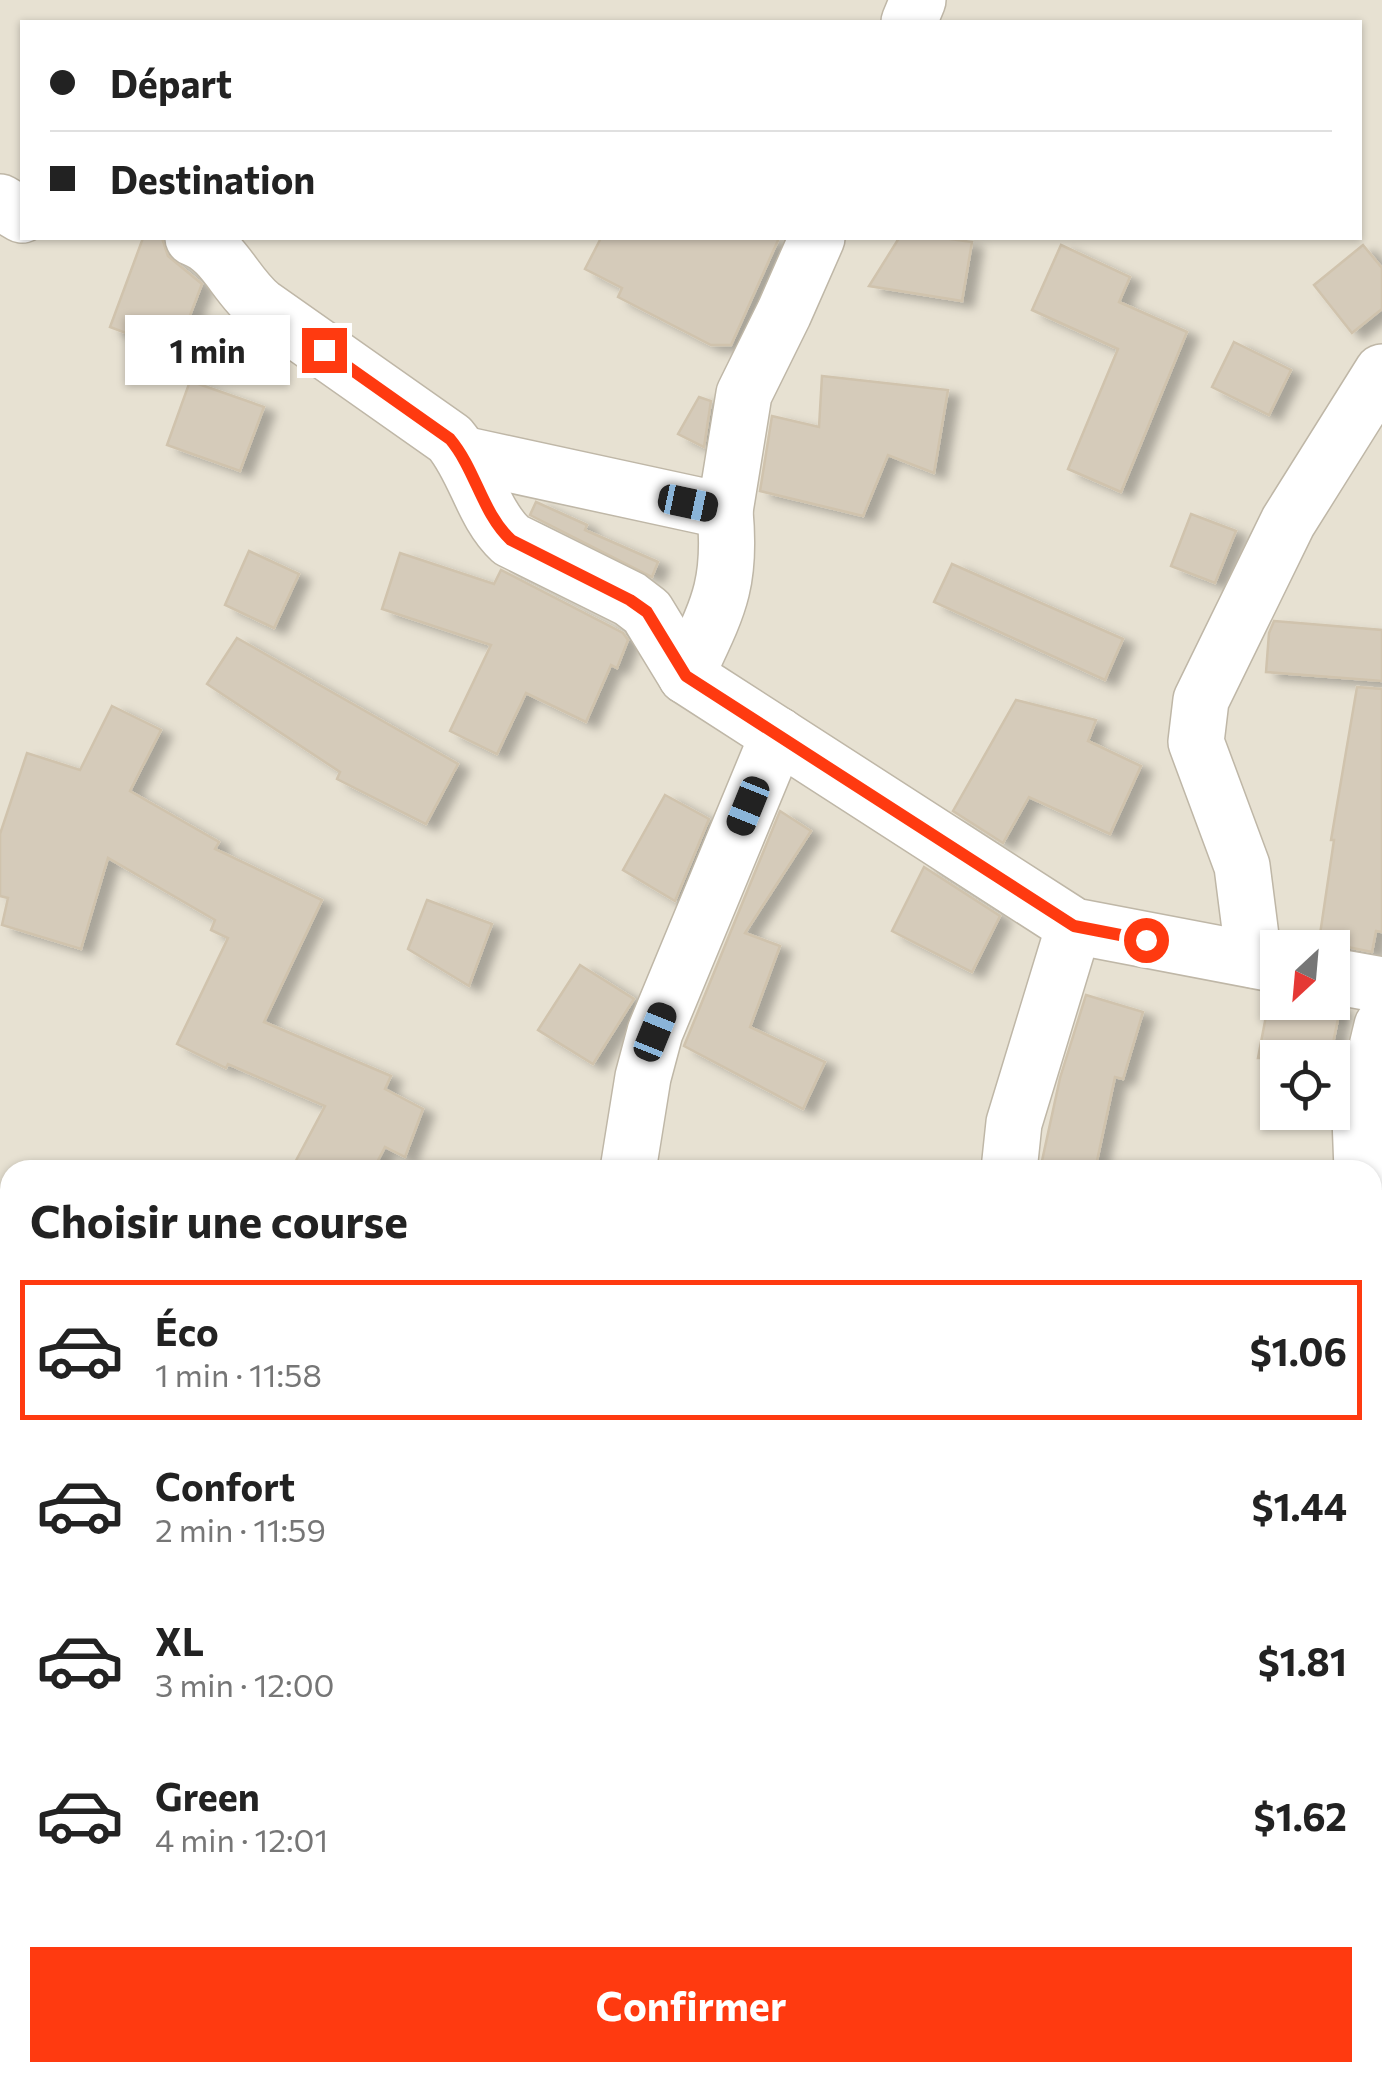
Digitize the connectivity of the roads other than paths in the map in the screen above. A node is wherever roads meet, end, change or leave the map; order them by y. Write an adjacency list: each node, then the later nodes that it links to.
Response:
1 (199, 240): 4 (street)
2 (816, 240): 5 (street)
3 (1382, 372): 9 (street)
4 (462, 454): 5 (street); 6 (street)
5 (725, 512): 6 (street)
6 (686, 676): 7 (street)
7 (778, 734): 8 (street); 14 (street)
8 (1074, 926): 10 (street); 15 (street)
9 (1260, 939)
10 (1260, 962)
11 (1350, 979): 12 (street)
12 (1382, 985)
13 (1382, 1026): 16 (street)
14 (630, 1160)
15 (1010, 1160)
16 (1362, 1160)

